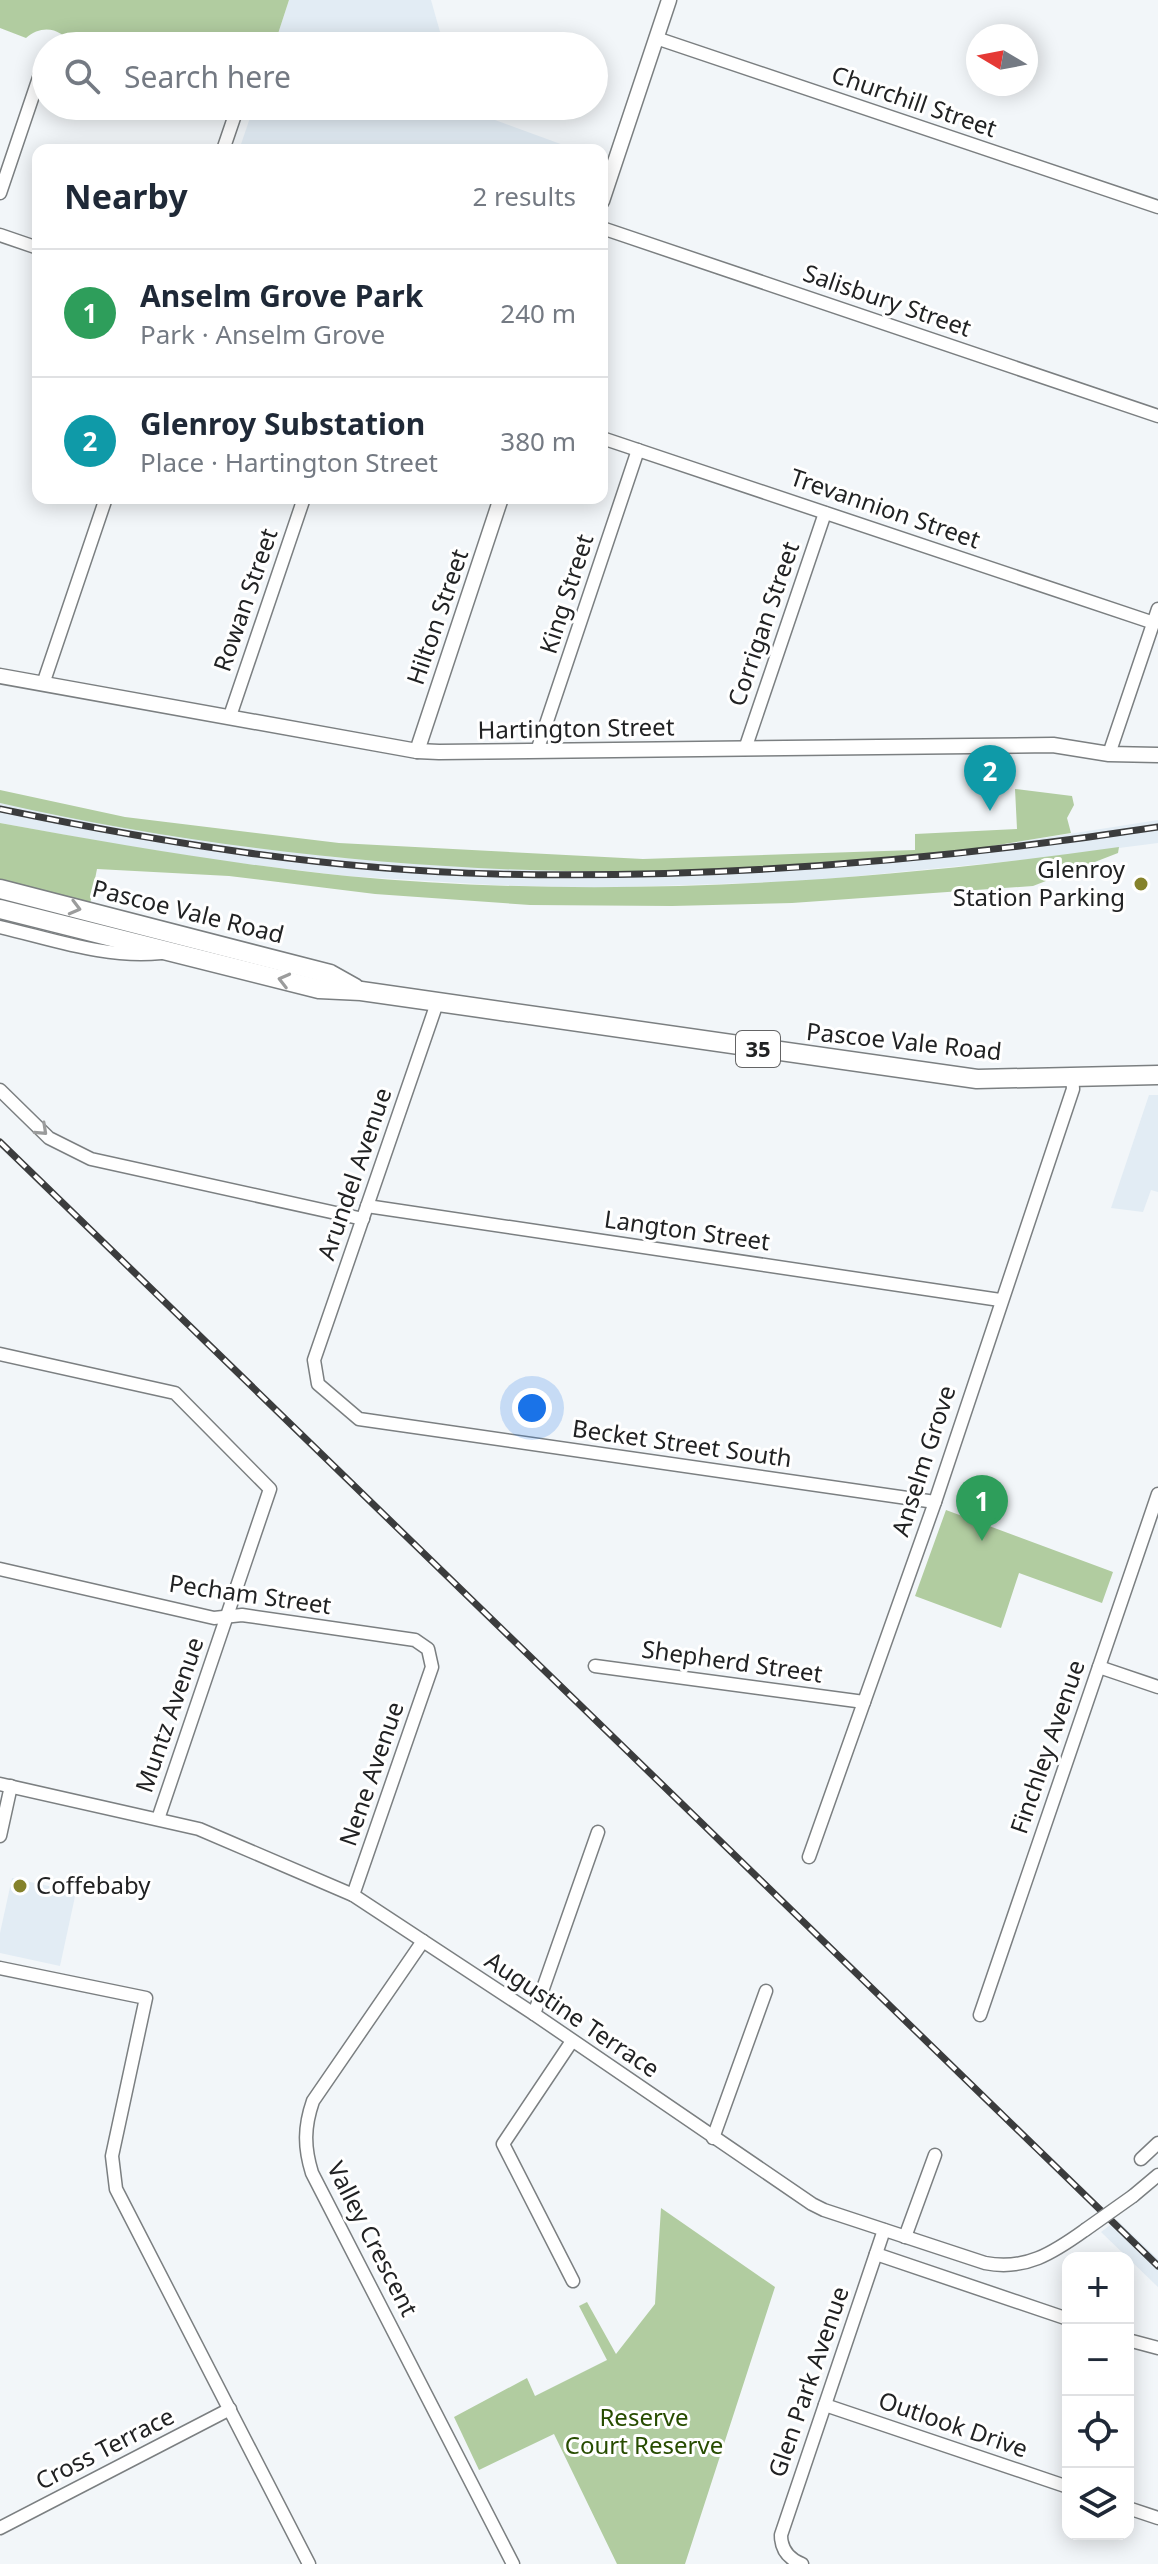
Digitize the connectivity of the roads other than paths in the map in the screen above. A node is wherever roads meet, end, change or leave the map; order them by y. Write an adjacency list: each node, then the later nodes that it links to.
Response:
1 (669, 0): 2 (street)
2 (656, 38): 6 (street); 8 (street, Churchill Street)
3 (32, 98): 7 (street)
4 (233, 120): 5 (street)
5 (225, 144)
6 (608, 183)
7 (0, 193)
8 (1158, 207)
9 (608, 230): 12 (street, Salisbury Street)
10 (0, 235): 11 (street)
11 (32, 246)
12 (1158, 416)
13 (608, 440): 14 (street, Trevannion Street)
14 (638, 450): 18 (street, Trevannion Street); 26 (street, King Street)
15 (104, 504): 22 (street)
16 (302, 504): 23 (street, Rowan Street)
17 (499, 504): 25 (street, Hilton Street)
18 (825, 513): 20 (street, Trevannion Street); 24 (street, Corrigan Street)
19 (1158, 609): 20 (street)
20 (1154, 623): 27 (street)
21 (0, 676): 22 (street, Hartington Street)
22 (43, 684): 23 (street, Hartington Street)
23 (230, 716): 25 (street, Hartington Street)
24 (745, 749): 26 (street, Hartington Street); 27 (street, Hartington Street)
25 (417, 751): 26 (street, Hartington Street)
26 (537, 751)
27 (1109, 754): 28 (street, Hartington Street)
28 (1158, 755)
29 (0, 889): 33 (main road, Pascoe Vale Road / 35, one-way to 33)
30 (0, 909): 32 (main road, Pascoe Vale Road / 35)
31 (0, 927): 32 (street)
32 (168, 953): 33 (main road, Pascoe Vale Road / 35, one-way to 32)
33 (361, 991): 34 (main road, Pascoe Vale Road / 35)
34 (437, 1003): 36 (main road, Pascoe Vale Road / 35); 38 (street, Arundel Avenue)
35 (1158, 1075): 36 (main road, Pascoe Vale Road / 35)
36 (1072, 1076): 39 (street, Anselm Grove)
37 (0, 1090): 38 (street, Langton Street, one-way to 38)
38 (365, 1213): 39 (street, Langton Street); 41 (street, Arundel Avenue)
39 (1000, 1300): 43 (street, Anselm Grove)
40 (0, 1354): 45 (street, Muntz Avenue)
41 (314, 1360): 43 (street, Becket Street South)
42 (1158, 1494): 48 (street, Finchley Avenue)
43 (935, 1502): 50 (street, Anselm Grove)
44 (0, 1569): 45 (street, Pecham Street)
45 (228, 1616): 47 (street, Pecham Street); 52 (street, Muntz Avenue)
46 (595, 1666): 50 (street, Shepherd Street)
47 (432, 1667): 56 (street, Nene Avenue)
48 (1099, 1667): 49 (street); 61 (street, Finchley Avenue)
49 (1158, 1687)
50 (864, 1702): 55 (street, Anselm Grove)
51 (6, 1785): 52 (street, Augustine Terrace); 54 (street)
52 (158, 1819): 56 (street, Augustine Terrace)
53 (598, 1832): 60 (street)
54 (0, 1836)
55 (809, 1857)
56 (353, 1895): 57 (street, Augustine Terrace)
57 (423, 1941): 60 (street, Augustine Terrace); 82 (street, Valley Crescent)
58 (0, 1968): 76 (street)
59 (766, 1991): 63 (street)
60 (534, 2014): 62 (street, Augustine Terrace)
61 (980, 2015)
62 (572, 2041): 63 (street, Augustine Terrace); 71 (street)
63 (713, 2138): 68 (street, Augustine Terrace)
64 (1158, 2143): 66 (street)
65 (935, 2155): 69 (street)
66 (1141, 2159)
67 (1158, 2175): 69 (street, Augustine Terrace, bridge)
68 (884, 2230): 69 (street, Augustine Terrace); 70 (street, Glen Park Avenue)
69 (905, 2237)
70 (876, 2254): 72 (street); 75 (street, Glen Park Avenue)
71 (573, 2281)
72 (1062, 2317)
73 (1134, 2342): 74 (street)
74 (1158, 2348)
75 (825, 2405): 77 (street, Outlook Drive); 83 (street, Glen Park Avenue)
76 (230, 2409): 80 (street, Cross Terrace); 81 (street)
77 (1062, 2485)
78 (1134, 2510): 79 (street)
79 (1158, 2518)
80 (0, 2528)
81 (309, 2564)
82 (513, 2564)
83 (802, 2564)

